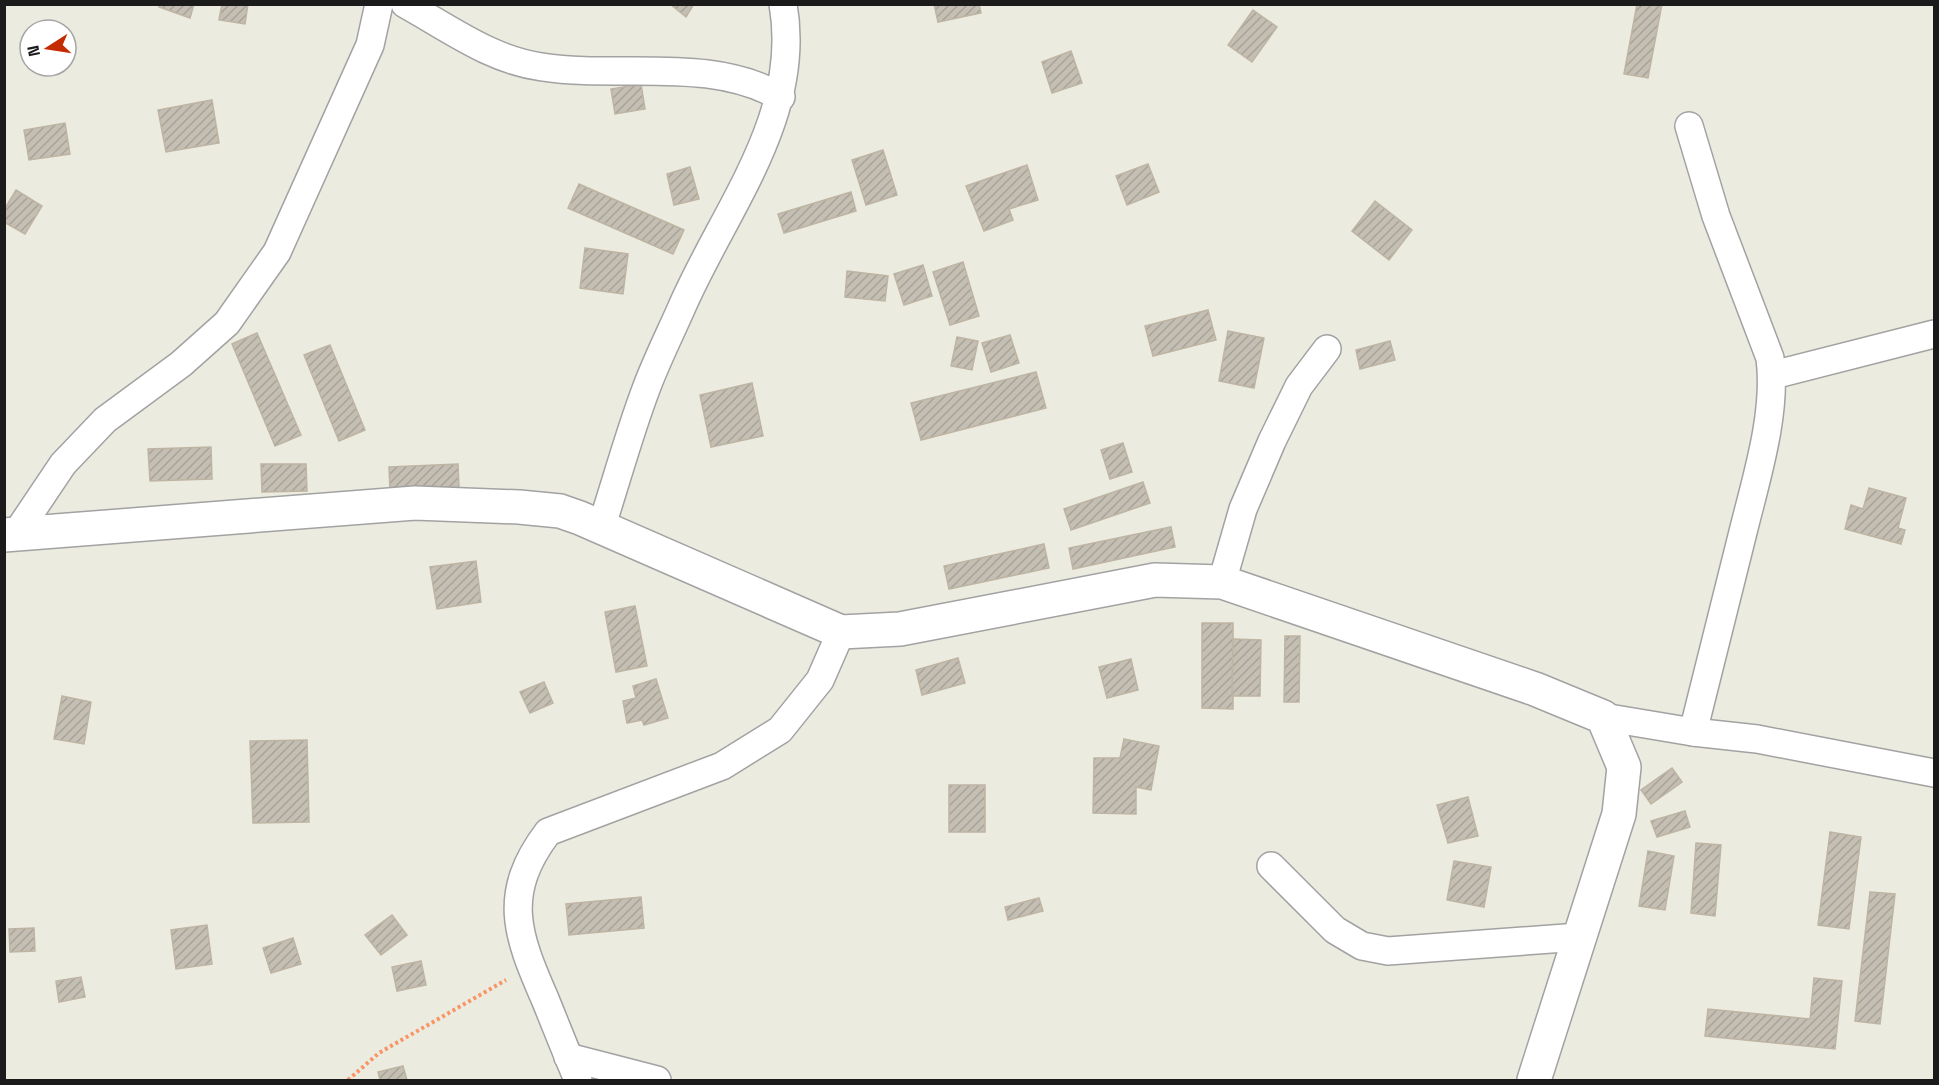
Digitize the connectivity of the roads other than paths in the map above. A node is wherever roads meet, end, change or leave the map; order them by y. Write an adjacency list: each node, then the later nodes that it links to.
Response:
1 (379, 4): 10 (street)
2 (405, 4): 4 (street)
3 (783, 4): 4 (street)
4 (780, 97): 9 (street)
5 (1689, 126): 8 (street)
6 (1935, 334): 8 (street)
7 (1327, 349): 11 (street)
8 (1773, 375): 14 (street)
9 (601, 528): 10 (street); 12 (street)
10 (10, 535)
11 (1222, 582): 12 (street); 13 (street)
12 (841, 632): 18 (street)
13 (1603, 717): 14 (street); 17 (street)
14 (1693, 732): 15 (street)
15 (1935, 773)
16 (1271, 866): 17 (street)
17 (1579, 937): 20 (street)
18 (573, 1069): 19 (street)
19 (657, 1080)
20 (1534, 1080)

